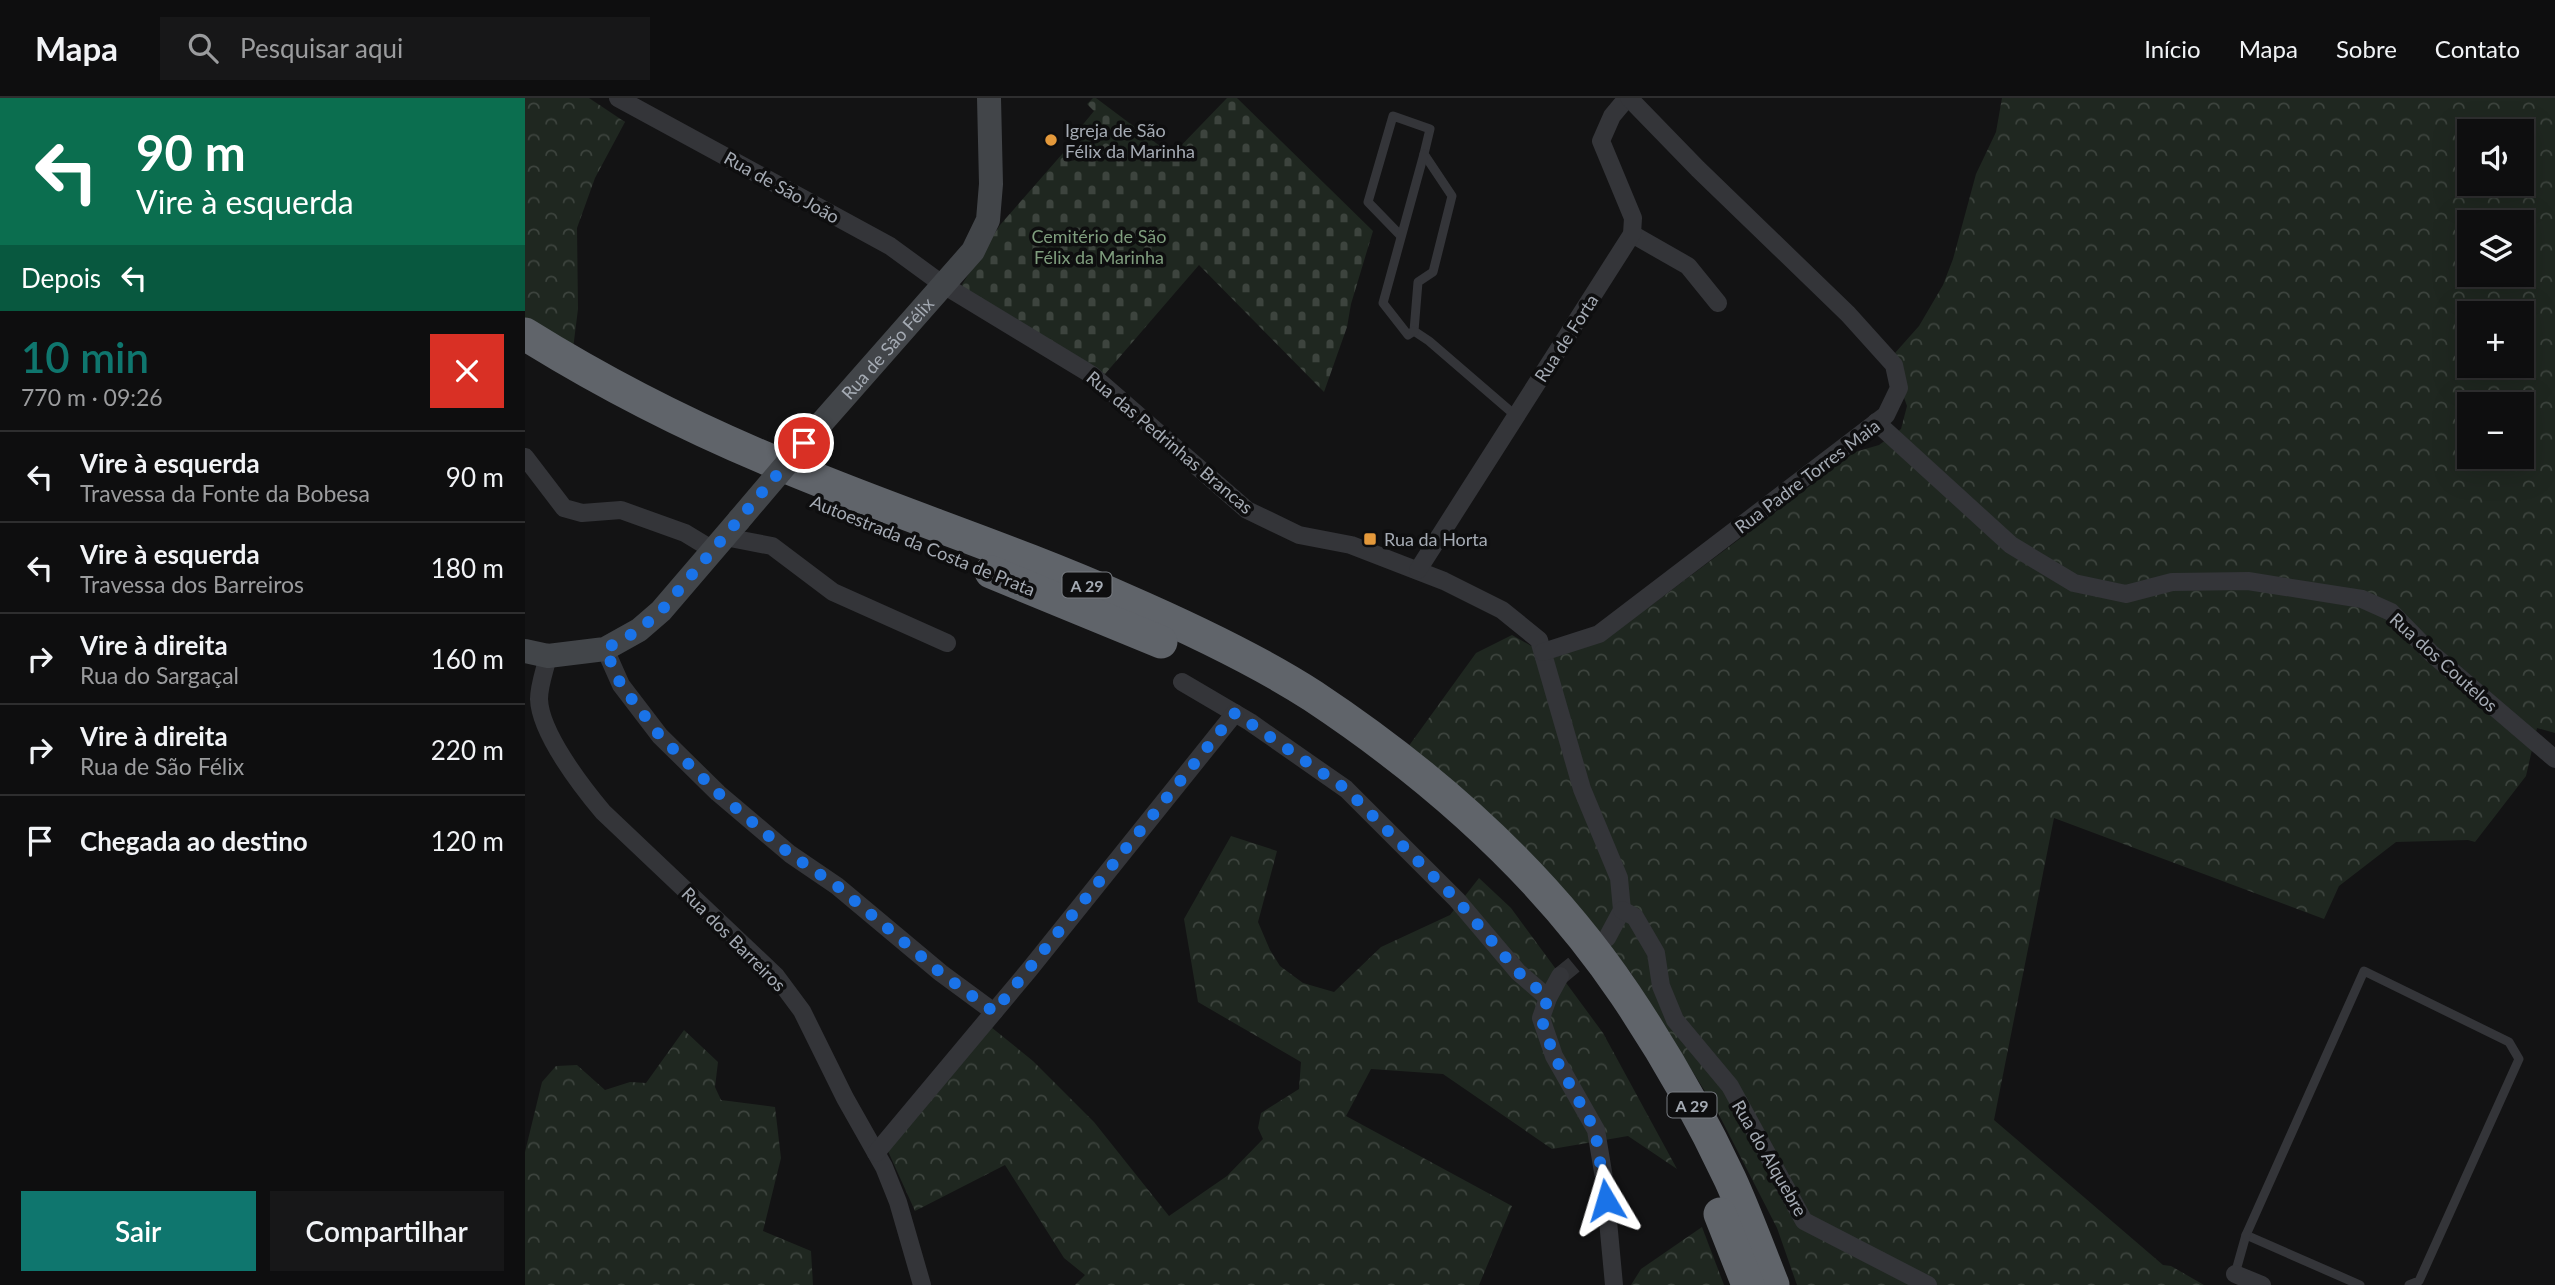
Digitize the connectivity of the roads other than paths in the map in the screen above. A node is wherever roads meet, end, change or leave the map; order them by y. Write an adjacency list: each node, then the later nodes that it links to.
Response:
1 (618, 98): 7 (street, Rua de São João)
2 (989, 98): 7 (main road, Rua de São Félix)
3 (1628, 98): 5 (street); 13 (street, Rua Padre Torres Maia)
4 (1424, 154): 6 (lane); 6 (lane); 9 (lane)
5 (1632, 234): 8 (street); 12 (street, Rua de Forta)
6 (1400, 235): 9 (lane)
7 (942, 284): 15 (main road, Rua de São Félix, bridge); 16 (street, Rua das Pedrinhas Brancas)
8 (1718, 303)
9 (1414, 331): 12 (lane)
10 (525, 334): 35 (highway, Autoestrada da Costa de Prata / A 29)
11 (525, 359): 34 (highway, Autoestrada da Costa de Prata / A 29)
12 (1516, 416): 16 (street, Rua de Forta)
13 (1877, 422): 19 (street, Rua Padre Torres Maia); 23 (street, Rua dos Coutelos)
14 (525, 457): 15 (street)
15 (725, 536): 17 (street); 18 (main road, Rua de São Félix)
16 (1418, 570): 19 (street, Rua das Pedrinhas Brancas)
17 (947, 643)
18 (605, 649): 20 (main road, Rua de São Félix); 28 (street)
19 (1543, 652): 24 (street, Rua das Pedrinhas Brancas)
20 (536, 654): 29 (street, Rua dos Barreiros)
21 (1182, 681): 22 (street)
22 (1235, 713): 27 (street); 28 (street)
23 (2555, 759)
24 (1622, 911): 25 (street); 36 (street, Rua do Alquebre)
25 (1607, 938)
26 (1560, 976): 27 (street)
27 (1548, 998): 33 (street)
28 (994, 1012): 29 (street)
29 (876, 1153): 32 (street, Rua dos Barreiros)
30 (2246, 1235): 31 (lane); 38 (lane); 39 (lane)
31 (2235, 1274): 37 (street)
32 (922, 1285)
33 (1614, 1285)
34 (1748, 1285)
35 (1773, 1285)
36 (1928, 1285)
37 (2262, 1285)
38 (2360, 1285)
39 (2409, 1285)

